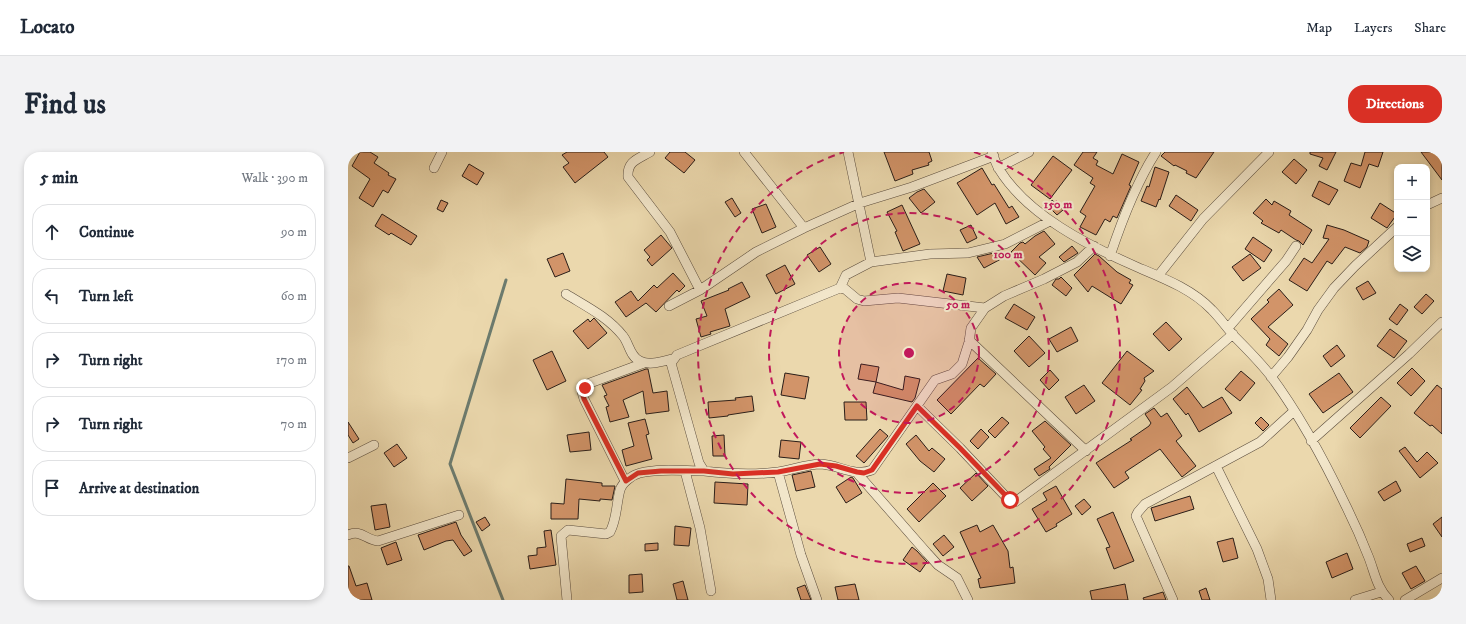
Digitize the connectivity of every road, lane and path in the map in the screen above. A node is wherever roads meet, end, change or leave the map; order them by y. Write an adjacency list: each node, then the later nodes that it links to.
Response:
1 (442, 152): 9 (street)
2 (650, 152): 23 (street)
3 (744, 152): 15 (street)
4 (848, 152): 12 (street)
5 (1029, 152): 10 (street)
6 (1156, 152): 19 (street)
7 (1269, 152): 21 (street)
8 (993, 154): 10 (street); 12 (street)
9 (434, 168)
10 (998, 168): 14 (street)
11 (1442, 198): 13 (street)
12 (860, 203): 15 (street); 20 (street)
13 (1430, 204)
14 (1050, 221): 17 (street); 20 (street)
15 (804, 228): 23 (street)
16 (1394, 230): 32 (street)
17 (1094, 246): 19 (street); 26 (street)
18 (1296, 246): 28 (street)
19 (1110, 256): 21 (street)
20 (871, 262): 22 (street)
21 (1158, 276): 28 (street)
22 (840, 288): 26 (street); 30 (street)
23 (700, 290): 25 (street)
24 (566, 294): 31 (street)
25 (669, 306)
26 (985, 308): 29 (street)
27 (1442, 322): 35 (street)
28 (1231, 331): 32 (street); 37 (street)
29 (969, 340): 33 (street); 37 (street)
30 (673, 359): 31 (street); 41 (street)
31 (644, 363): 44 (street)
32 (1271, 376): 34 (street)
33 (917, 406): 37 (street); 43 (street)
34 (1294, 411): 35 (street); 39 (street)
35 (1311, 442): 49 (street)
36 (374, 445): 38 (street)
37 (1086, 451)
38 (348, 458)
39 (1216, 466): 53 (street); 54 (street)
40 (686, 471): 41 (street); 44 (street); 48 (street)
41 (704, 471): 42 (street)
42 (778, 472): 43 (street); 51 (street)
43 (857, 472): 52 (street)
44 (626, 481): 50 (street)
45 (459, 515): 46 (street)
46 (348, 535)
47 (1442, 578): 57 (street)
48 (710, 591)
49 (1381, 592): 55 (street); 56 (street)
50 (567, 600)
51 (816, 600)
52 (968, 600)
53 (1173, 600)
54 (1271, 600)
55 (1355, 600)
56 (1389, 600)
57 (1405, 600)

